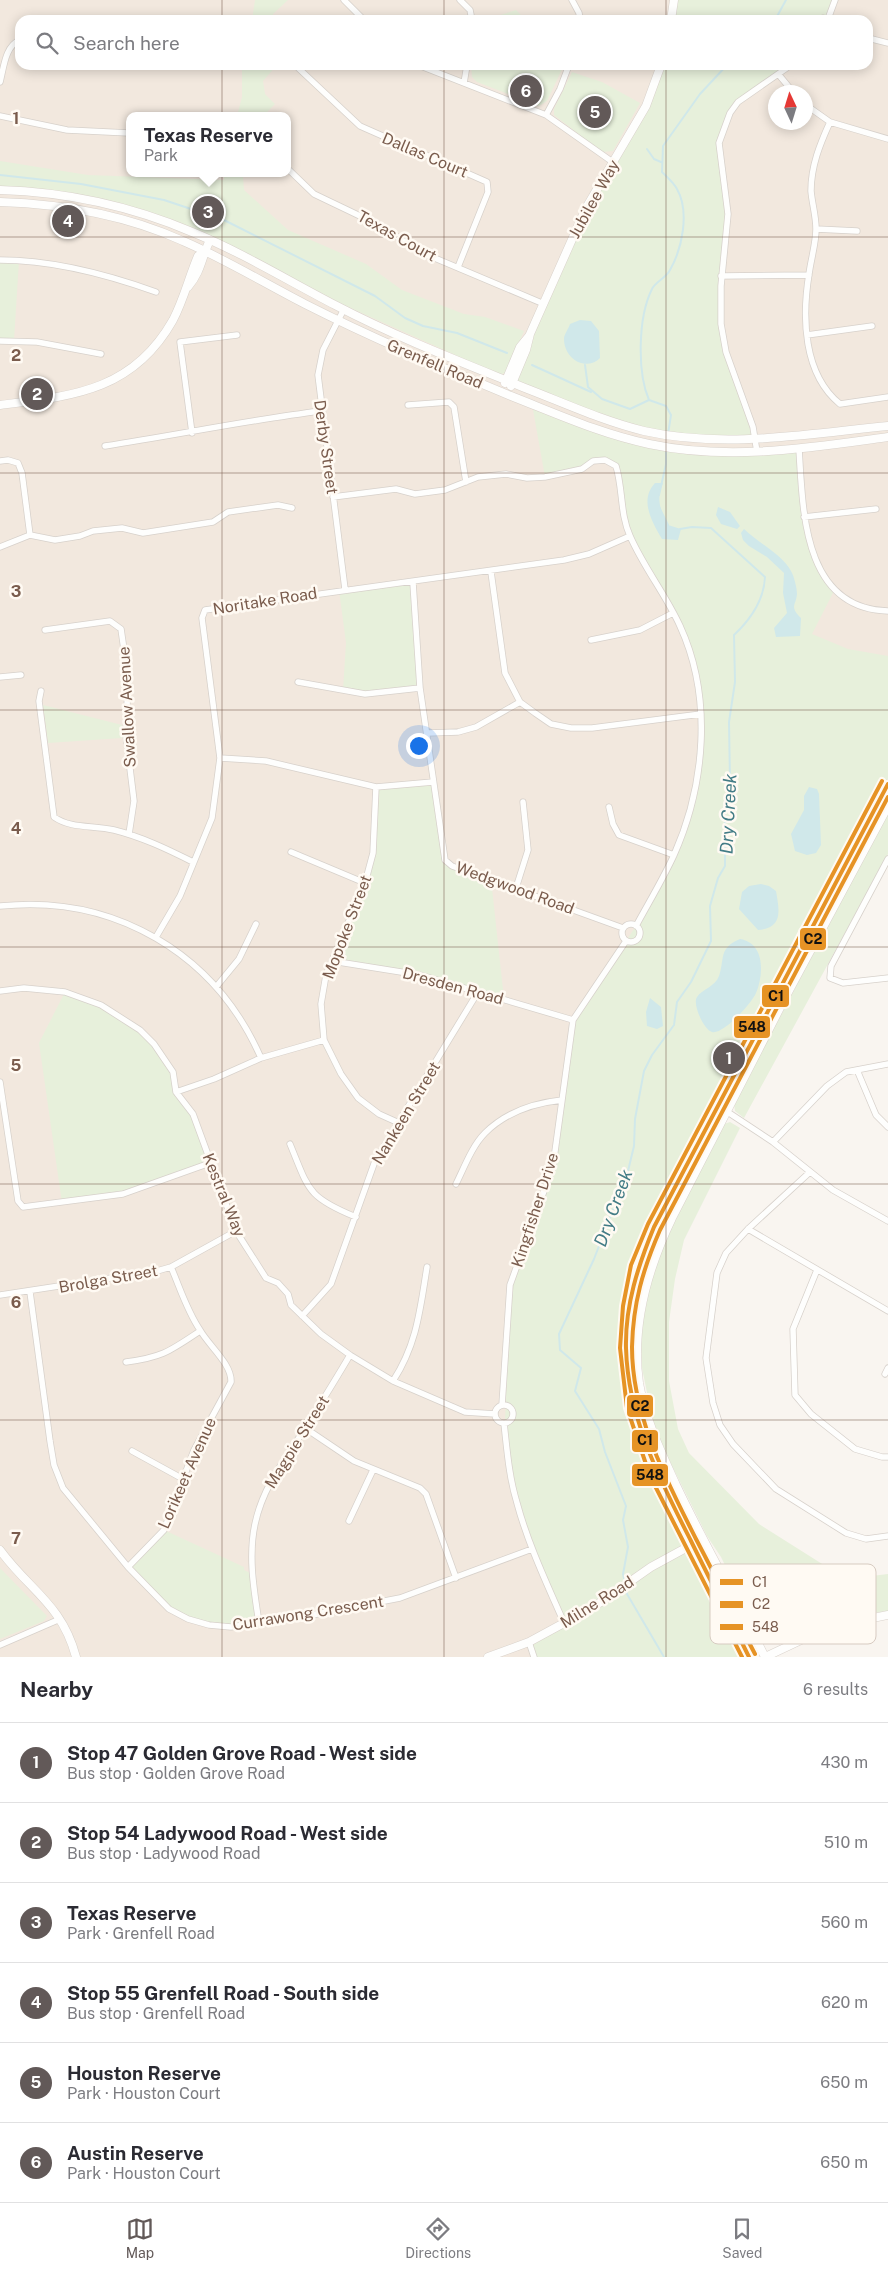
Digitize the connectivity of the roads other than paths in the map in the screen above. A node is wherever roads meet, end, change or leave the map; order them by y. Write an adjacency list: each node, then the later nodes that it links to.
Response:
1 (344, 0): 6 (street)
2 (460, 0): 7 (street)
3 (572, 0): 8 (street)
4 (674, 0): 9 (main road)
5 (836, 0): 10 (street)
6 (359, 15)
7 (471, 15)
8 (579, 15)
9 (672, 15)
10 (830, 15)
11 (873, 39): 13 (street)
12 (15, 42): 21 (street)
13 (888, 43)
14 (300, 70): 39 (street, Dallas Court)
15 (431, 70): 22 (street)
16 (465, 70): 22 (street)
17 (567, 70): 25 (street)
18 (658, 70): 30 (main road, Jubilee Way)
19 (785, 70): 20 (street)
20 (779, 75): 23 (street); 41 (street)
21 (0, 82)
22 (464, 83): 25 (street)
23 (787, 85)
24 (813, 110): 27 (street)
25 (546, 115): 30 (street)
26 (0, 116): 28 (street)
27 (830, 122): 29 (street); 34 (street)
28 (126, 133)
29 (888, 138)
30 (614, 163): 43 (main road, Jubilee Way)
31 (291, 172): 39 (street, Texas Court)
32 (0, 190): 36 (main road, Grenfell Road)
33 (0, 202): 37 (main road, Grenfell Road)
34 (816, 230): 35 (street); 40 (street)
35 (857, 231)
36 (210, 240): 37 (main road); 44 (main road, Grenfell Road)
37 (205, 251): 45 (main road, Grenfell Road); 57 (main road)
38 (0, 260): 42 (street)
39 (458, 267): 43 (street, Texas Court)
40 (809, 274): 41 (street); 49 (street)
41 (721, 276): 62 (street)
42 (156, 292)
43 (544, 304): 47 (main road, Jubilee Way)
44 (344, 309): 45 (street, Derby Street); 52 (main road, Grenfell Road)
45 (338, 320): 54 (main road, Grenfell Road); 58 (street, Derby Street)
46 (872, 326): 49 (street)
47 (530, 334): 52 (main road, Jubilee Way); 53 (main road, Jubilee Way)
48 (237, 335): 60 (street)
49 (807, 336): 55 (street)
50 (0, 341): 51 (street)
51 (101, 354)
52 (506, 380): 53 (main road, Grenfell Road); 54 (main road, Jubilee Way)
53 (514, 383): 54 (main road, Jubilee Way); 62 (main road, Grenfell Road)
54 (504, 393): 65 (main road, Grenfell Road)
55 (888, 397)
56 (408, 404): 67 (street)
57 (0, 405)
58 (321, 411): 60 (street); 68 (street, Derby Street)
59 (888, 426): 62 (main road, Grenfell Road)
60 (192, 433): 63 (street)
61 (888, 437): 64 (main road, Grenfell Road)
62 (755, 439): 65 (street)
63 (105, 446)
64 (799, 449): 65 (main road, Grenfell Road); 71 (street)
65 (757, 452)
66 (0, 461): 72 (street)
67 (466, 482): 68 (street); 73 (street)
68 (333, 497): 77 (street, Derby Street)
69 (292, 508): 72 (street)
70 (876, 509): 71 (street)
71 (804, 517): 78 (street)
72 (30, 535): 74 (street)
73 (630, 536): 75 (street, Noritake Road); 79 (street)
74 (0, 547)
75 (491, 572): 76 (street, Noritake Road); 87 (street)
76 (413, 583): 77 (street, Noritake Road); 85 (street, Wedgwood Road)
77 (345, 589): 90 (street, Noritake Road)
78 (888, 611)
79 (673, 613): 81 (street); 88 (street)
80 (45, 630): 97 (street, Swallow Avenue)
81 (591, 640)
82 (21, 675): 83 (street)
83 (0, 677)
84 (298, 682): 85 (street)
85 (420, 688): 89 (street, Wedgwood Road)
86 (41, 691): 97 (street)
87 (520, 702): 88 (street); 89 (street)
88 (702, 714): 99 (street)
89 (428, 733): 91 (street, Wedgwood Road)
90 (220, 758): 93 (street); 101 (street, Noritake Road)
91 (433, 782): 93 (street); 103 (street, Wedgwood Road)
92 (888, 784): 123 (main road)
93 (376, 788): 102 (street, Mopoke Street)
94 (523, 802): 103 (street)
95 (888, 806): 124 (main road)
96 (609, 807): 99 (street)
97 (129, 834): 101 (street)
98 (291, 852): 102 (street)
99 (674, 855): 106 (street)
100 (888, 859): 111 (street)
101 (193, 862): 108 (street, Noritake Road)
102 (365, 883): 110 (street, Mopoke Street)
103 (516, 888): 107 (street, Wedgwood Road)
104 (0, 906): 108 (street)
105 (256, 924): 112 (street)
106 (636, 926): 107 (street); 109 (street)
107 (623, 928): 109 (street)
108 (156, 937): 112 (street)
109 (626, 941): 115 (street, Kingfisher Drive)
110 (332, 960): 114 (street, Dresden Road); 116 (street, Mopoke Street)
111 (888, 978)
112 (216, 987): 117 (street)
113 (0, 991): 121 (street, Kestral Way)
114 (478, 992): 115 (street, Dresden Road); 125 (street, Nankeen Street)
115 (573, 1020): 122 (street, Kingfisher Drive)
116 (324, 1040): 117 (street); 125 (street, Mopoke Street)
117 (261, 1058): 121 (street)
118 (888, 1064): 119 (street)
119 (857, 1070): 126 (street); 127 (street)
120 (0, 1082): 129 (street)
121 (176, 1092): 129 (street, Kestral Way)
122 (562, 1100): 131 (street); 149 (street, Kingfisher Drive)
123 (717, 1105): 124 (street); 160 (main road)
124 (727, 1112): 127 (street); 159 (main road)
125 (399, 1124): 132 (street, Nankeen Street)
126 (888, 1127)
127 (773, 1142): 130 (street)
128 (290, 1144): 132 (street)
129 (210, 1163): 135 (street, Kestral Way)
130 (810, 1172): 133 (street); 134 (street)
131 (456, 1184)
132 (356, 1217): 142 (street, Nankeen Street)
133 (888, 1221)
134 (748, 1229): 138 (street); 158 (street)
135 (236, 1231): 136 (street, Brolga Street); 142 (street, Kestral Way)
136 (171, 1267): 139 (street, Brolga Street); 143 (street, Lorikeet Avenue)
137 (427, 1267): 148 (street)
138 (816, 1270): 141 (street); 154 (street)
139 (30, 1292): 140 (street, Brolga Street); 164 (street, Currawong Crescent)
140 (0, 1295)
141 (888, 1311)
142 (302, 1316): 144 (street, Kestral Way)
143 (200, 1331): 145 (street); 156 (street, Lorikeet Avenue)
144 (350, 1355): 148 (street, Kestral Way); 152 (street, Magpie Street)
145 (126, 1362)
146 (888, 1368): 147 (street)
147 (884, 1374)
148 (393, 1381): 150 (street, Kestral Way)
149 (502, 1405): 150 (street); 151 (street)
150 (495, 1414): 151 (street)
151 (504, 1423): 161 (street)
152 (305, 1428): 155 (street); 168 (street, Magpie Street)
153 (132, 1451): 156 (street)
154 (888, 1457)
155 (373, 1470): 157 (street); 165 (street)
156 (183, 1479): 164 (street, Lorikeet Avenue)
157 (349, 1521)
158 (888, 1536)
159 (702, 1539): 160 (main road, Milne Road); 163 (main road)
160 (692, 1544): 166 (main road); 169 (main road, Milne Road)
161 (532, 1549): 165 (street, Currawong Crescent); 169 (street)
162 (0, 1550): 167 (main road)
163 (715, 1564)
164 (128, 1567): 168 (street, Currawong Crescent)
165 (456, 1578): 168 (street, Currawong Crescent)
166 (710, 1580)
167 (60, 1619): 174 (street); 175 (main road)
168 (259, 1622)
169 (564, 1623): 170 (main road, Milne Road)
170 (529, 1642): 176 (main road, Milne Road); 177 (street)
171 (742, 1644): 178 (main road)
172 (758, 1644): 179 (main road)
173 (793, 1644): 179 (main road)
174 (0, 1645)
175 (76, 1657)
176 (488, 1657)
177 (534, 1657)
178 (749, 1657)
179 (765, 1657)

